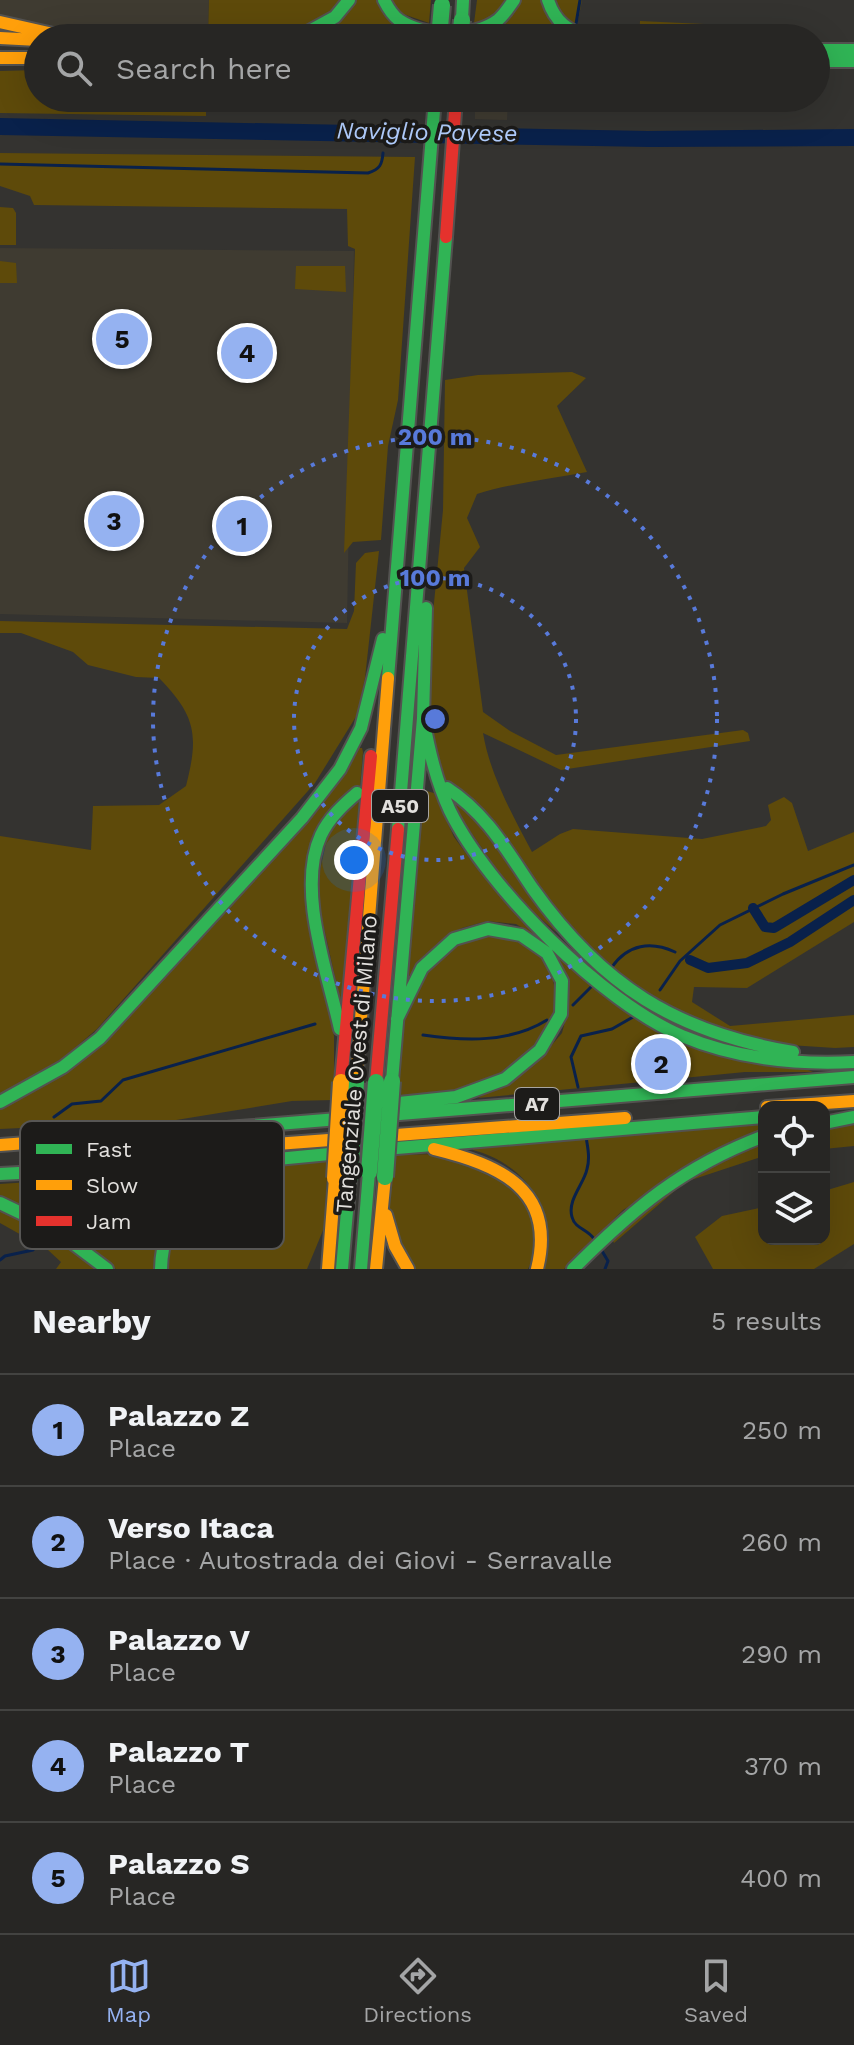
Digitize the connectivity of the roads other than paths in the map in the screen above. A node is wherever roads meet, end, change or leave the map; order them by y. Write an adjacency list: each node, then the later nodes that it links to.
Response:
1 (349, 0): 8 (main road)
2 (384, 0): 9 (main road)
3 (463, 0): 11 (main road, bridge)
4 (514, 0): 12 (main road)
5 (548, 0): 13 (main road)
6 (442, 2): 10 (main road, bridge)
7 (0, 22): 14 (main road)
8 (327, 24)
9 (407, 24)
10 (446, 24)
11 (459, 24)
12 (492, 24)
13 (561, 24)
14 (24, 27)
15 (0, 38): 16 (main road)
16 (24, 39)
17 (830, 50): 18 (main road)
18 (854, 50)
19 (0, 58): 20 (main road)
20 (24, 58)
21 (830, 61): 22 (main road)
22 (854, 61)
23 (434, 112): 26 (main road, Tangenziale Ovest di Milano / A50)
24 (455, 112): 25 (main road, Tangenziale Ovest di Milano / A50)
25 (424, 531): 28 (main road); 36 (main road, Tangenziale Ovest di Milano / A50)
26 (396, 576): 27 (main road); 35 (main road, Tangenziale Ovest di Milano / A50)
27 (381, 651): 32 (main road); 37 (main road)
28 (423, 718): 31 (main road); 33 (main road)
29 (447, 788): 33 (main road)
30 (357, 793): 32 (main road)
31 (397, 1019): 36 (main road); 41 (main road)
32 (344, 1047): 35 (main road)
33 (854, 1059)
34 (854, 1077): 43 (main road, A7)
35 (348, 1082): 54 (main road, Tangenziale Ovest di Milano / A50, bridge)
36 (384, 1082): 55 (main road, Tangenziale Ovest di Milano / A50, bridge)
37 (0, 1102)
38 (758, 1108): 46 (main road, A7)
39 (854, 1117): 42 (main road)
40 (758, 1118): 48 (main road, A7)
41 (253, 1121)
42 (830, 1122)
43 (284, 1123)
44 (758, 1138): 68 (main road)
45 (20, 1143): 47 (main road, A7)
46 (284, 1143)
47 (0, 1145)
48 (425, 1146): 49 (main road, A7); 67 (main road)
49 (284, 1158)
50 (20, 1163): 51 (main road, A7)
51 (0, 1164)
52 (20, 1173): 53 (main road, A7)
53 (0, 1174)
54 (343, 1177): 58 (main road); 63 (main road, Tangenziale Ovest di Milano / A50)
55 (379, 1179): 64 (main road, Tangenziale Ovest di Milano / A50); 65 (main road); 66 (main road)
56 (0, 1203): 57 (main road)
57 (20, 1213)
58 (331, 1224): 61 (main road); 62 (main road)
59 (80, 1249): 60 (main road)
60 (107, 1269)
61 (316, 1269)
62 (328, 1269)
63 (342, 1269)
64 (361, 1269)
65 (376, 1269)
66 (408, 1269)
67 (537, 1269)
68 (573, 1269)

